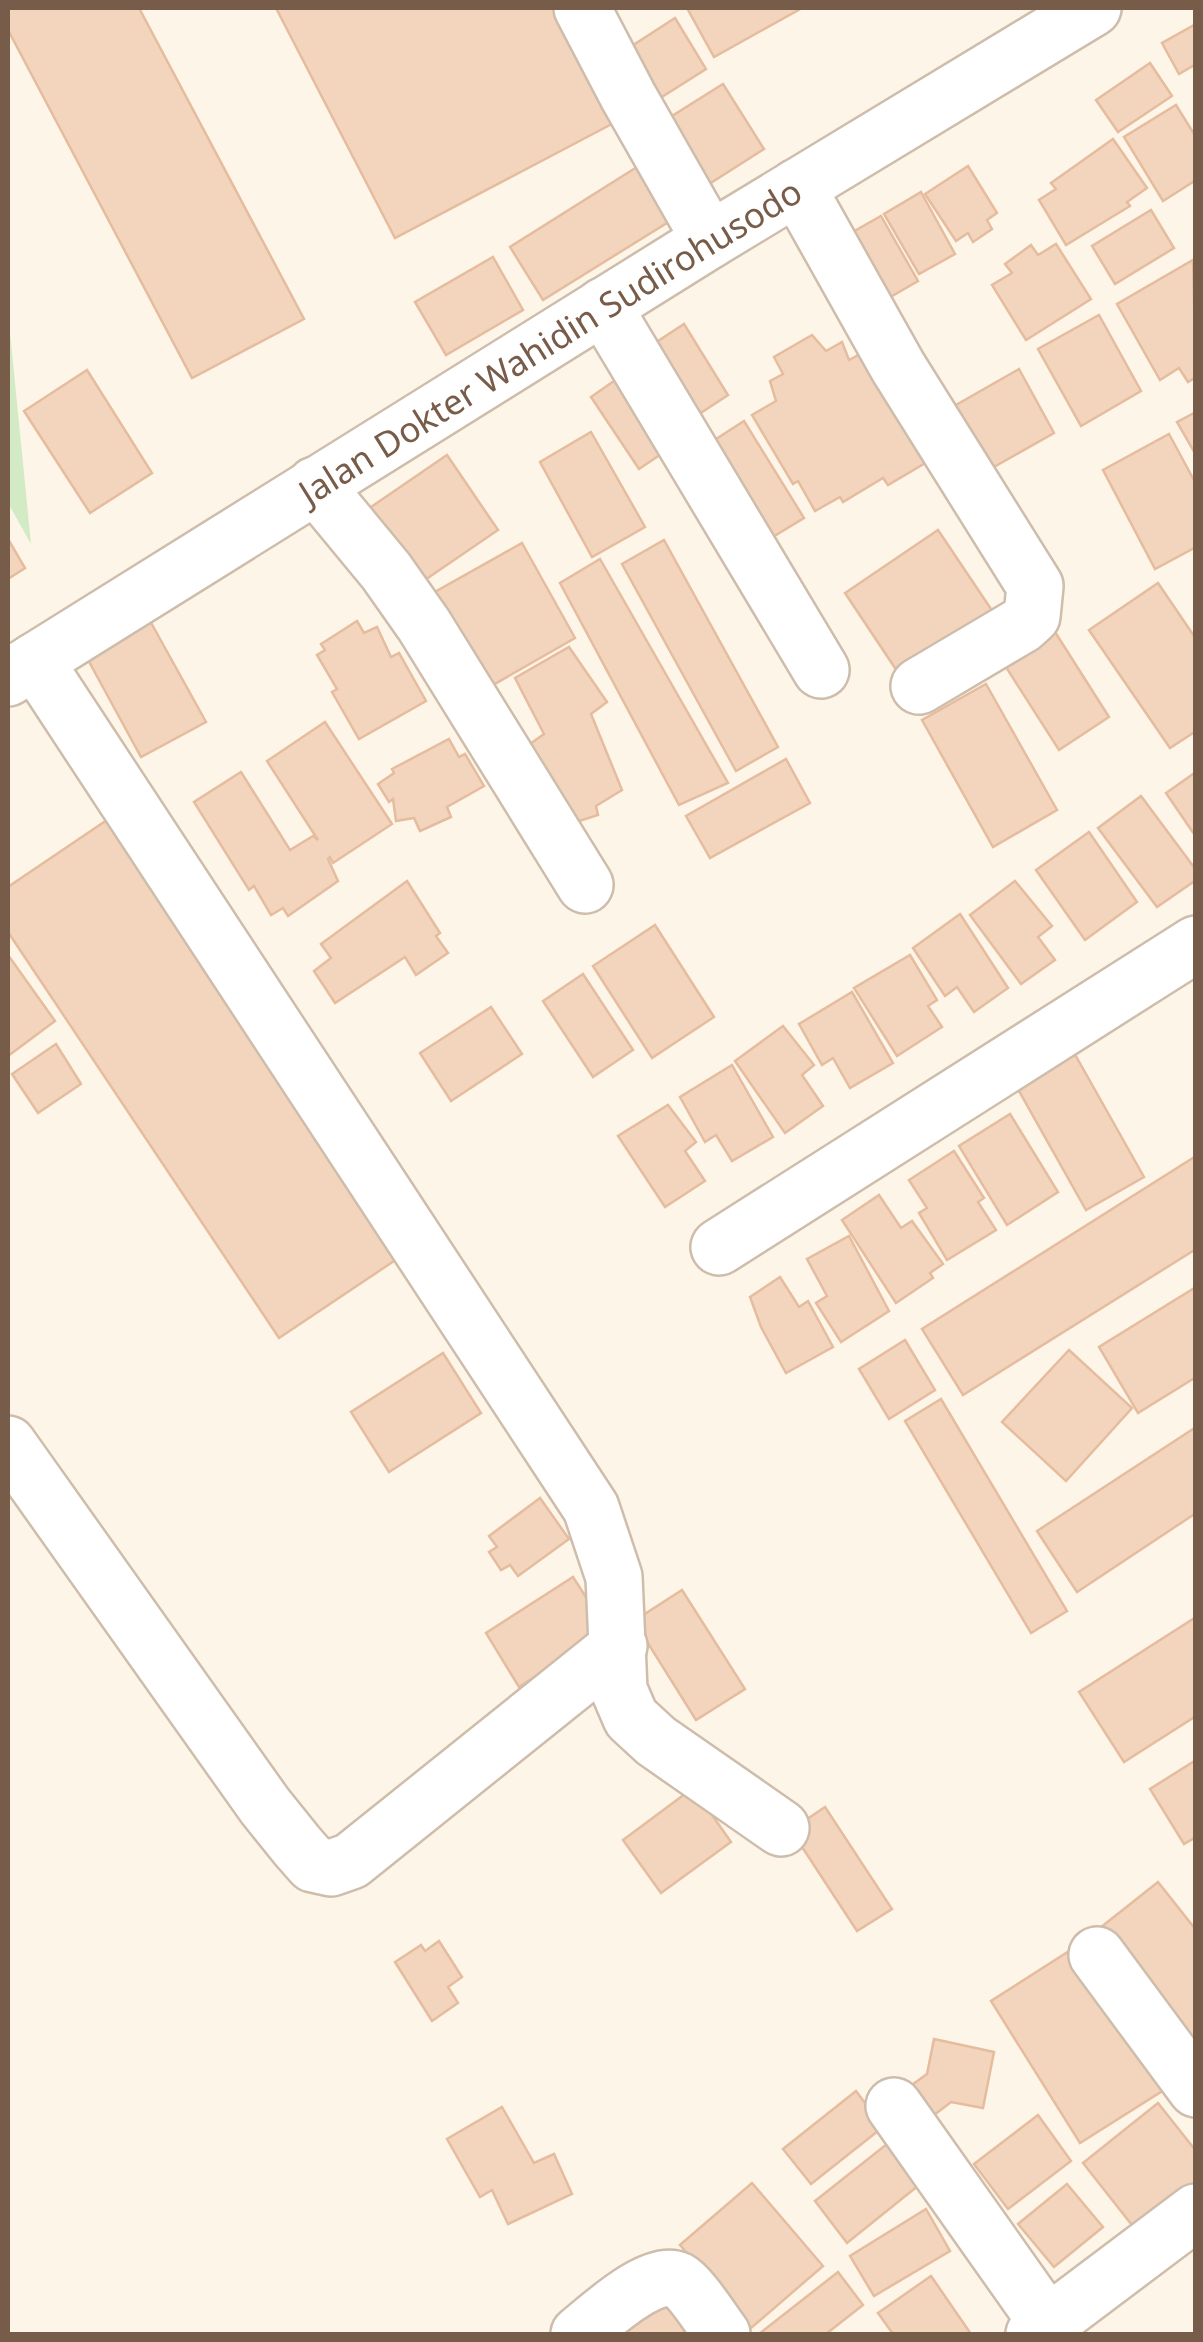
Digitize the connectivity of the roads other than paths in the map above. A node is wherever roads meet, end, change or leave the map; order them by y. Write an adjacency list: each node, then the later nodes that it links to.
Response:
1 (582, 8): 4 (street)
2 (1093, 8): 3 (street, Jalan Dokter Wahidin Sudirohusodo)
3 (797, 187): 4 (street, Jalan Dokter Wahidin Sudirohusodo); 9 (street)
4 (710, 240): 5 (street, Jalan Dokter Wahidin Sudirohusodo)
5 (603, 306): 6 (street, Jalan Dokter Wahidin Sudirohusodo); 8 (street)
6 (315, 485): 7 (street, Jalan Dokter Wahidin Sudirohusodo); 10 (street)
7 (22, 669): 14 (street)
8 (821, 670)
9 (919, 686)
10 (585, 884)
11 (1196, 944): 12 (street)
12 (719, 1248)
13 (8, 1444): 14 (street)
14 (618, 1646): 15 (street)
15 (782, 1828)
16 (1096, 1955): 17 (street)
17 (1196, 2089)
18 (894, 2106): 20 (street)
19 (1196, 2212): 20 (street)
20 (1041, 2329)
21 (578, 2334): 22 (street)
22 (722, 2334)

